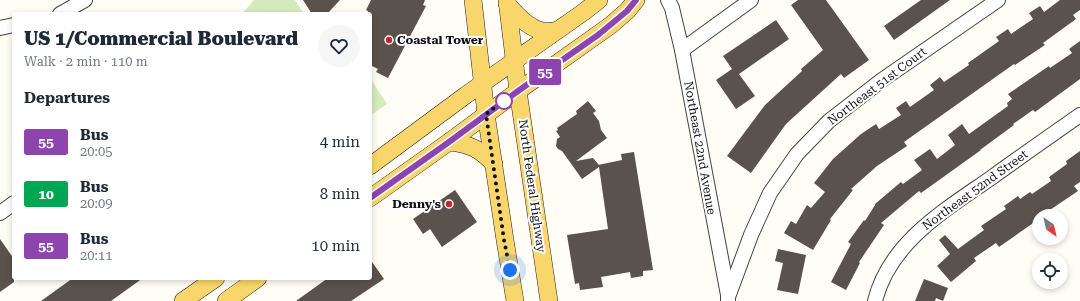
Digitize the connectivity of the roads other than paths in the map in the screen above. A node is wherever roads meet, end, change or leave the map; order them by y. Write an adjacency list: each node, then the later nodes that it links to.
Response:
1 (85, 0): 9 (street)
2 (473, 0): 15 (main road)
3 (599, 0): 12 (main road)
4 (636, 0): 16 (main road)
5 (668, 0): 13 (street, Northeast 22nd Avenue)
6 (752, 0): 13 (street)
7 (998, 0): 29 (street, Northeast 51st Court)
8 (507, 2): 12 (main road); 14 (main road, North Federal Highway)
9 (64, 12)
10 (12, 25): 11 (street)
11 (0, 28)
12 (558, 30): 14 (main road)
13 (682, 50): 29 (street, Northeast 22nd Avenue)
14 (514, 61): 15 (main road); 16 (main road, North Federal Highway)
15 (483, 83): 17 (main road); 21 (main road)
16 (518, 91): 17 (main road); 33 (main road, North Federal Highway)
17 (486, 114): 19 (main road); 20 (main road)
18 (1080, 115): 34 (street, Northeast 52nd Street)
19 (449, 142): 20 (main road); 22 (main road)
20 (494, 164): 32 (main road)
21 (372, 165)
22 (372, 197)
23 (12, 204): 24 (street)
24 (0, 213)
25 (213, 280): 30 (main road)
26 (222, 280): 31 (main road)
27 (256, 280): 28 (main road)
28 (234, 299)
29 (728, 299)
30 (183, 301)
31 (215, 301)
32 (515, 301)
33 (549, 301)
34 (876, 301)

